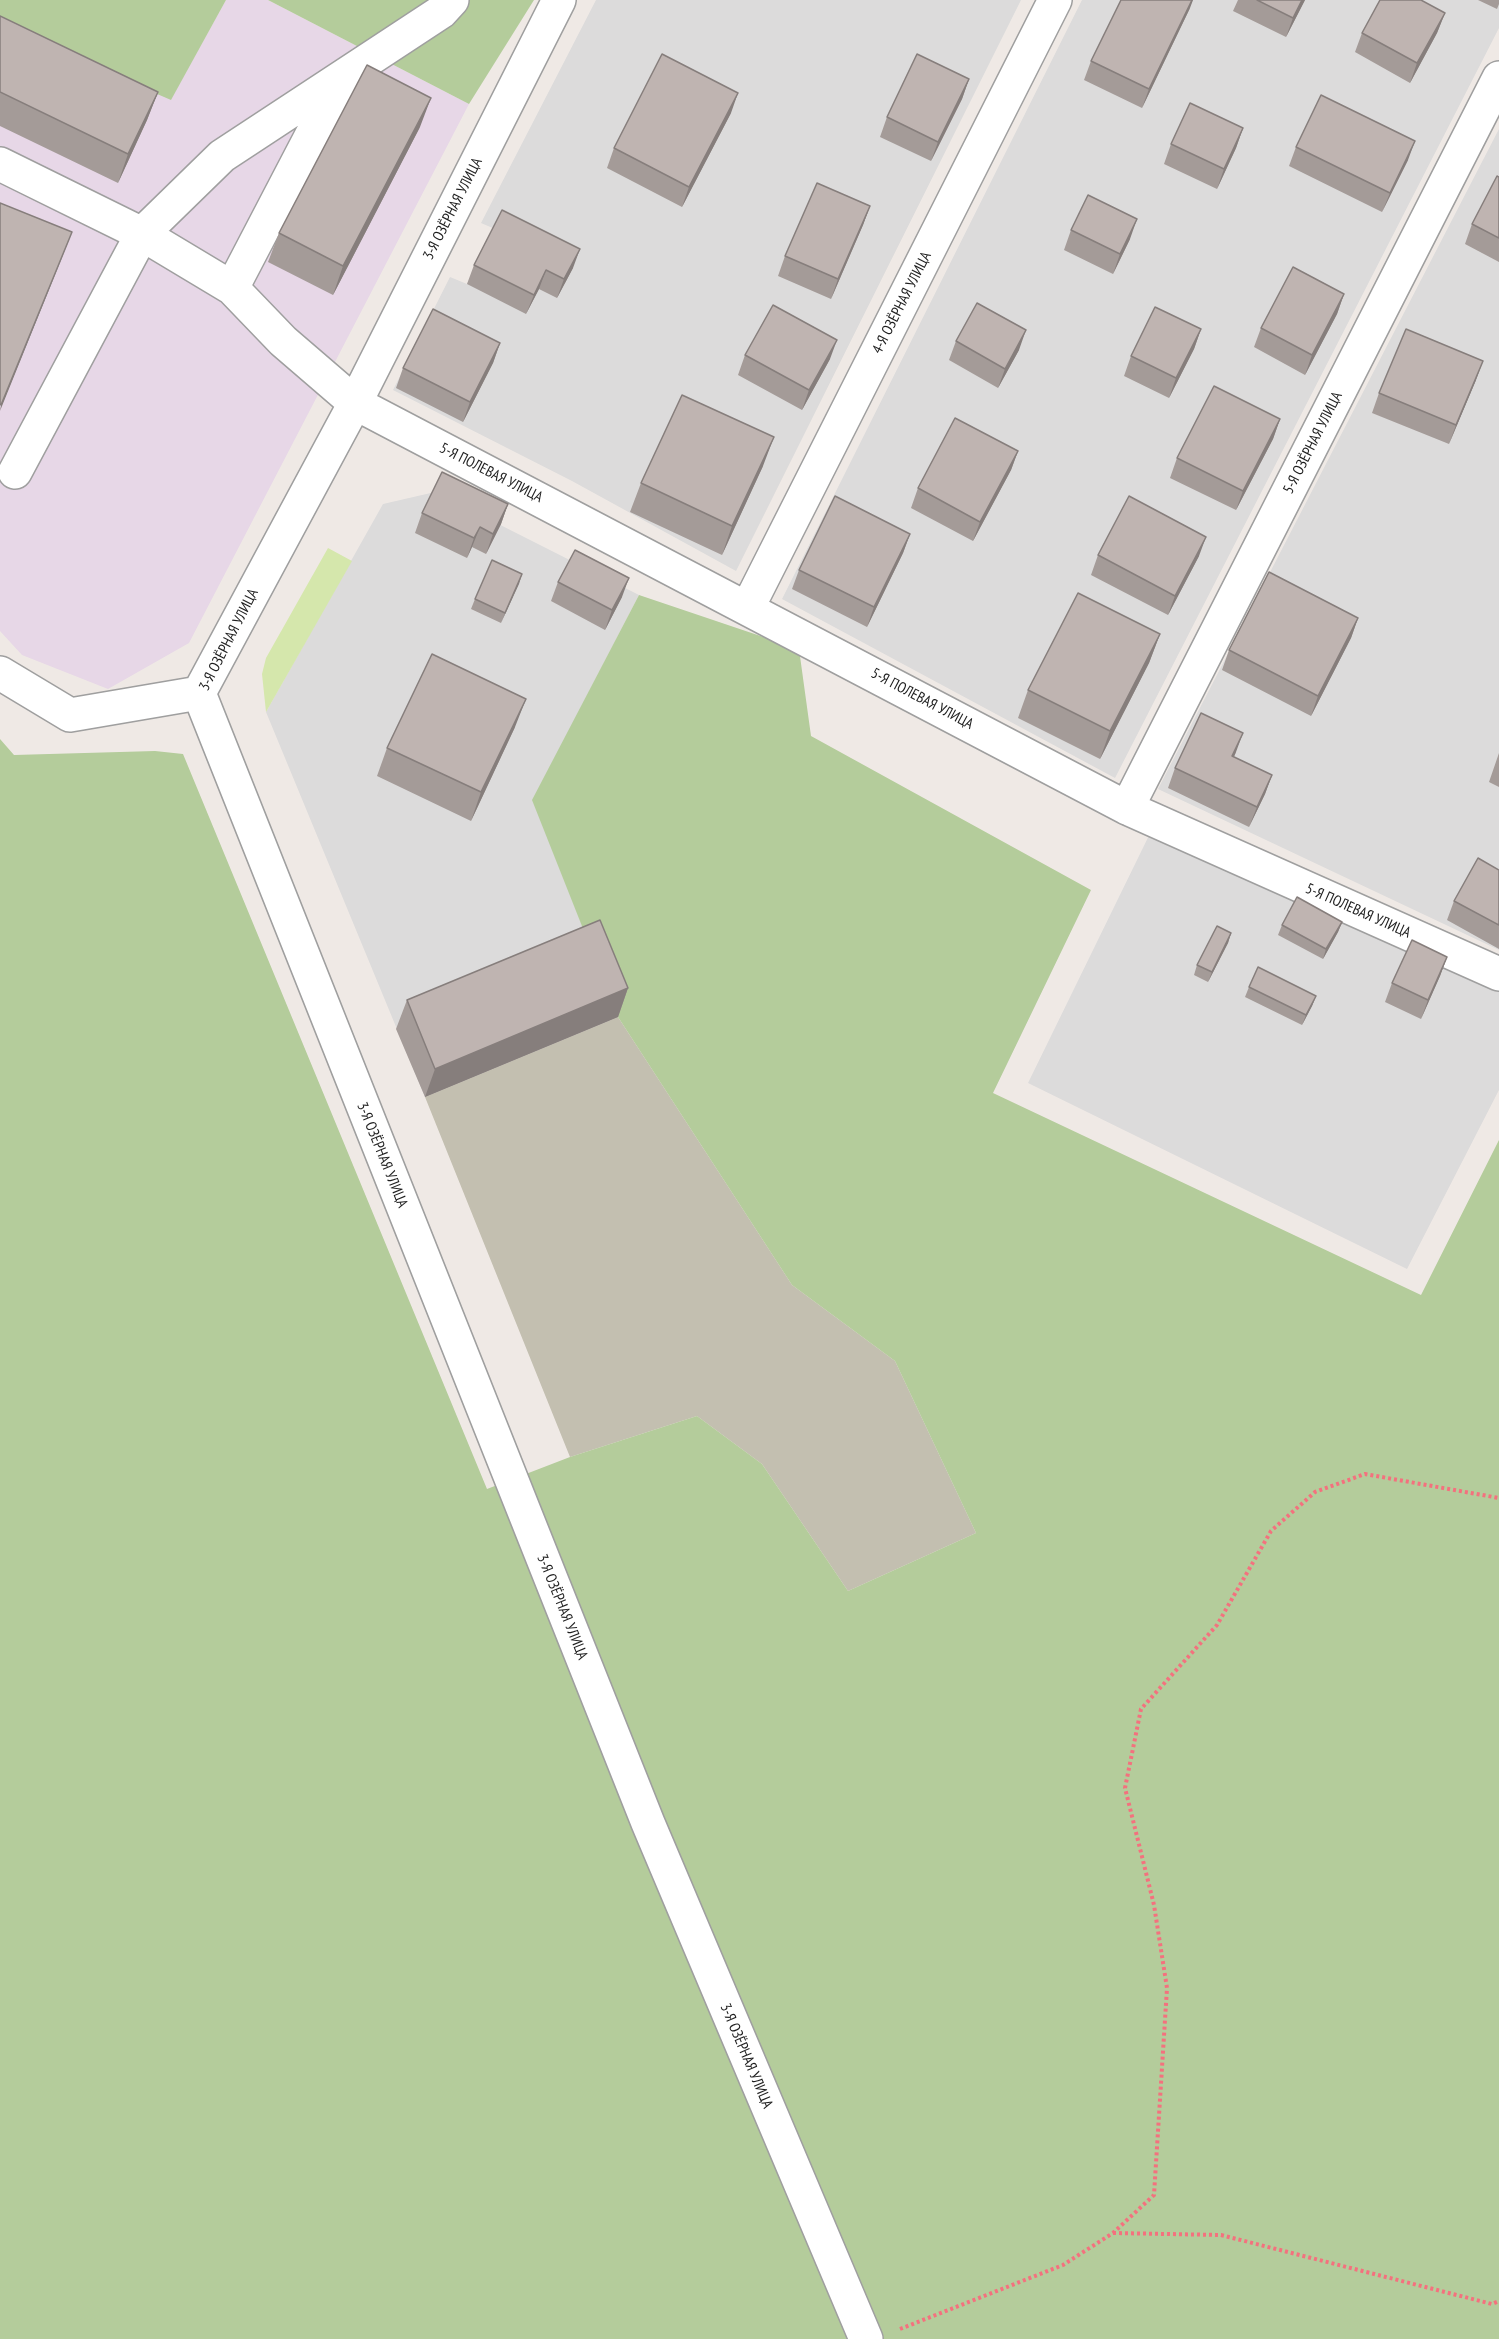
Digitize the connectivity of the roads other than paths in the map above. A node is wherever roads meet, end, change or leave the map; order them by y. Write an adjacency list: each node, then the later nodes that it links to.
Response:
1 (452, 0): 4 (street)
2 (559, 0): 9 (street, 3-Я ОЗЁРНАЯ УЛИЦА)
3 (1055, 0): 11 (street, 4-Я ОЗЁРНАЯ УЛИЦА)
4 (343, 76): 7 (street); 8 (street)
5 (1499, 78): 14 (street, 5-Я ОЗЁРНАЯ УЛИЦА)
6 (0, 164): 7 (street, 5-Я ПОЛЕВАЯ УЛИЦА)
7 (142, 234): 8 (street, 5-Я ПОЛЕВАЯ УЛИЦА); 10 (street)
8 (232, 288): 9 (street, 5-Я ПОЛЕВАЯ УЛИЦА)
9 (355, 403): 11 (street, 5-Я ПОЛЕВАЯ УЛИЦА); 13 (street, 3-Я ОЗЁРНАЯ УЛИЦА)
10 (15, 472)
11 (748, 607): 14 (street, 5-Я ПОЛЕВАЯ УЛИЦА)
12 (0, 673): 13 (street)
13 (199, 693): 16 (street, 3-Я ОЗЁРНАЯ УЛИЦА)
14 (1127, 808): 15 (street, 5-Я ПОЛЕВАЯ УЛИЦА)
15 (1499, 974)
16 (881, 2335)

